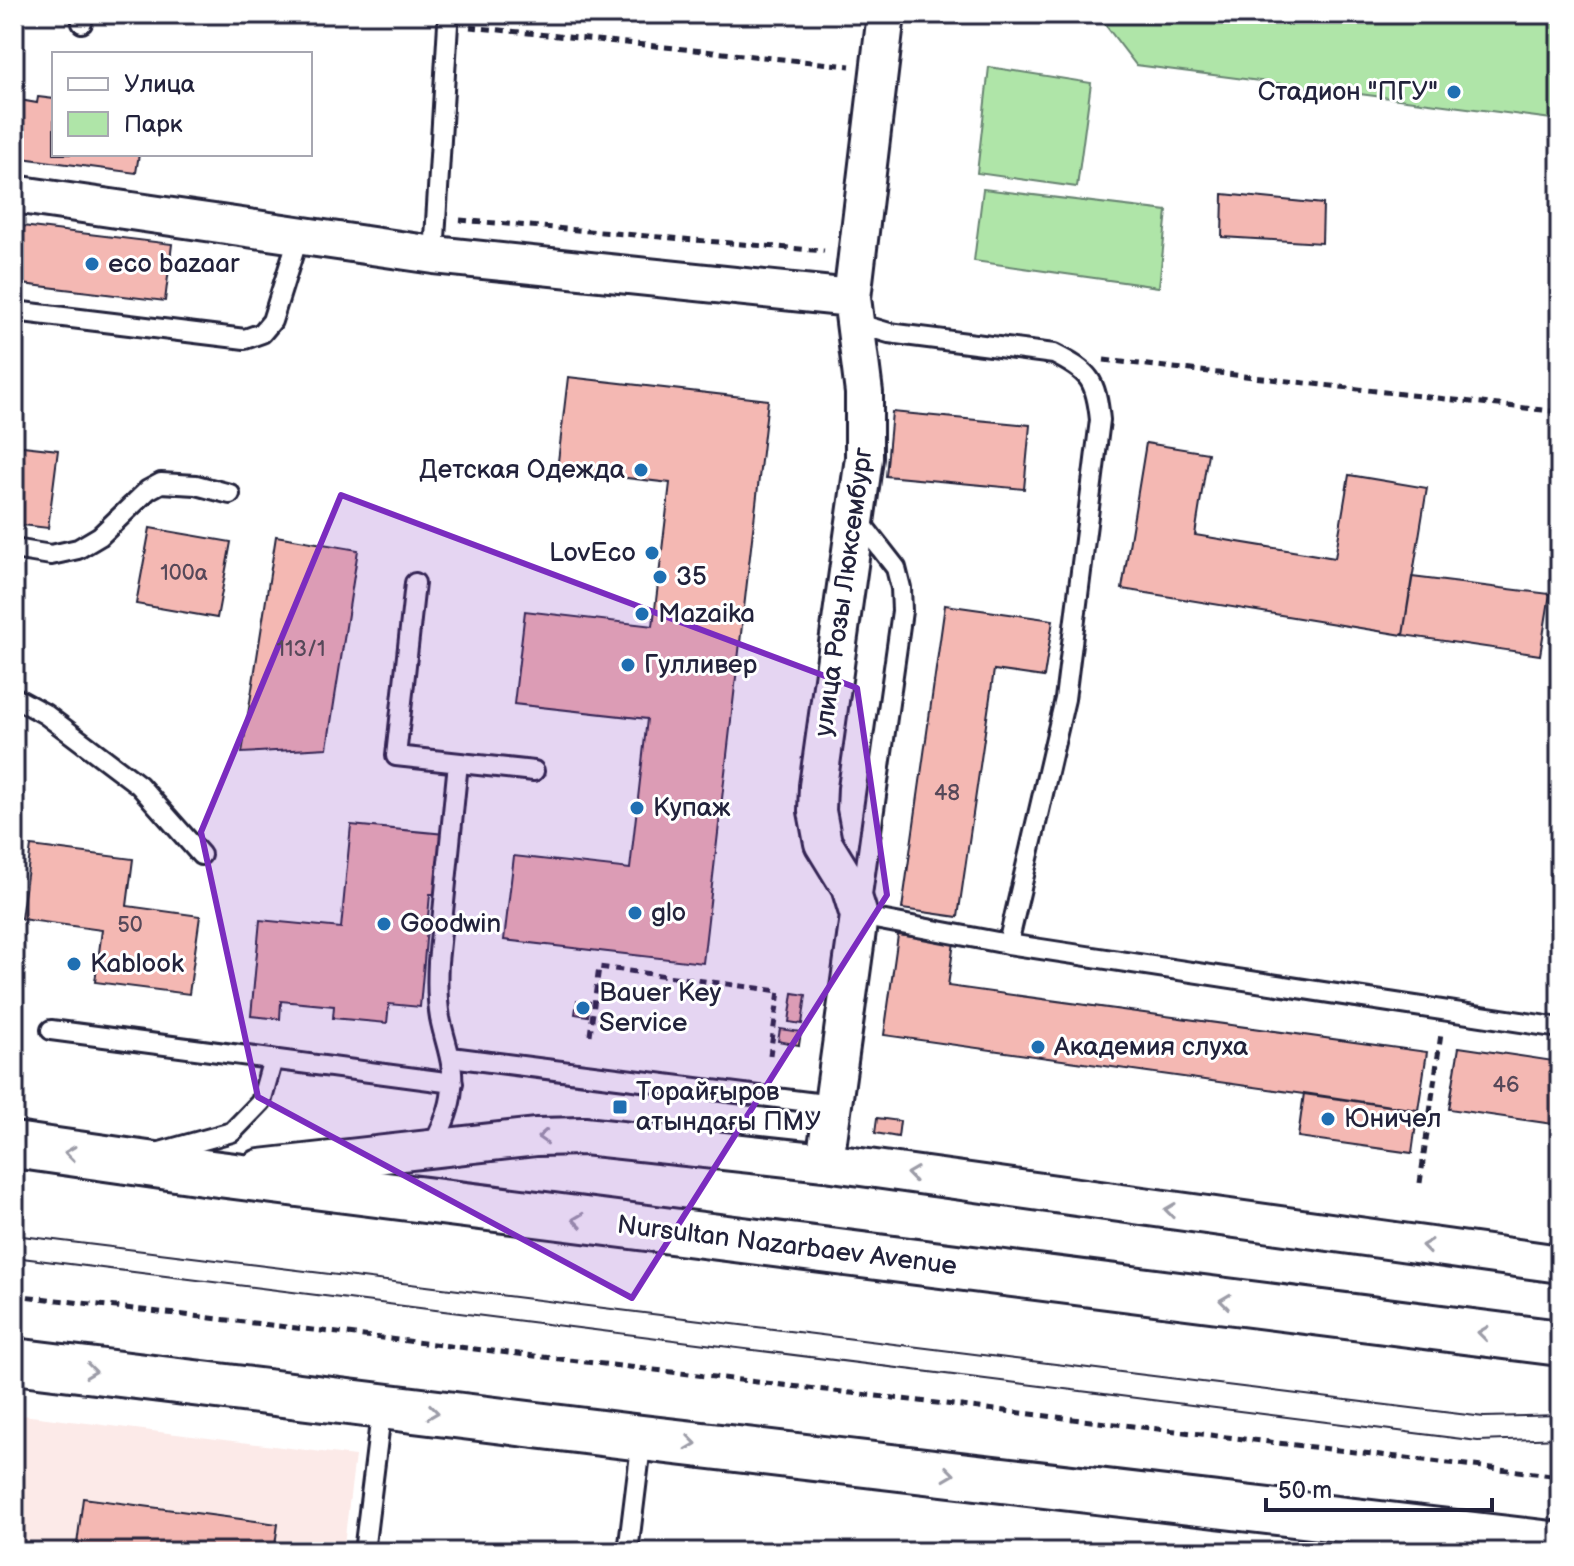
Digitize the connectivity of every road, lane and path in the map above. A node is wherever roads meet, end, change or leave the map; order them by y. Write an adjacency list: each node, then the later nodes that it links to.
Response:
1 (886, 14): 3 (street, улица Розы Люксембург)
2 (448, 24): 3 (path); 5 (lane)
3 (879, 69): 7 (street, улица Розы Люксембург)
4 (14, 194): 6 (street)
5 (436, 218): 7 (path); 8 (lane)
6 (299, 235): 8 (street); 10 (lane)
7 (857, 254): 9 (street, улица Розы Люксембург)
8 (434, 255): 9 (street)
9 (852, 298): 11 (lane); 14 (street, улица Розы Люксембург)
10 (14, 311)
11 (1054, 354): 12 (path); 22 (lane)
12 (1560, 412)
13 (230, 494): 15 (lane)
14 (857, 518): 21 (street, улица Розы Люксембург); 21 (lane)
15 (14, 549)
16 (415, 583): 18 (lane)
17 (14, 697): 20 (lane)
18 (458, 763): 19 (lane); 28 (lane)
19 (534, 771)
20 (201, 855)
21 (859, 916): 22 (lane); 31 (street, улица Розы Люксембург)
22 (1008, 944): 23 (lane)
23 (1445, 1011): 24 (lane); 37 (path)
24 (1560, 1028)
25 (51, 1030): 29 (lane)
26 (590, 1035): 27 (path)
27 (770, 1055)
28 (451, 1057): 30 (lane); 31 (lane)
29 (273, 1059): 30 (lane); 34 (lane)
30 (453, 1083): 33 (lane)
31 (832, 1105): 35 (street, улица Розы Люксембург)
32 (14, 1145): 34 (main road, Nursultan Nazarbaev Avenue, one-way to 32)
33 (431, 1149): 35 (street, one-way to 33); 36 (street)
34 (128, 1161): 36 (main road, Nursultan Nazarbaev Avenue)
35 (825, 1162): 38 (street, one-way to 35)
36 (211, 1173): 40 (main road, Nursultan Nazarbaev Avenue, one-way to 36)
37 (1420, 1183)
38 (1560, 1264)
39 (14, 1295): 44 (path)
40 (1560, 1343)
41 (14, 1361): 42 (main road, one-way to 42)
42 (382, 1406): 43 (main road, one-way to 43); 46 (lane)
43 (642, 1438): 45 (main road, one-way to 45); 47 (lane)
44 (1560, 1476)
45 (1560, 1545)
46 (364, 1552)
47 (628, 1552)

